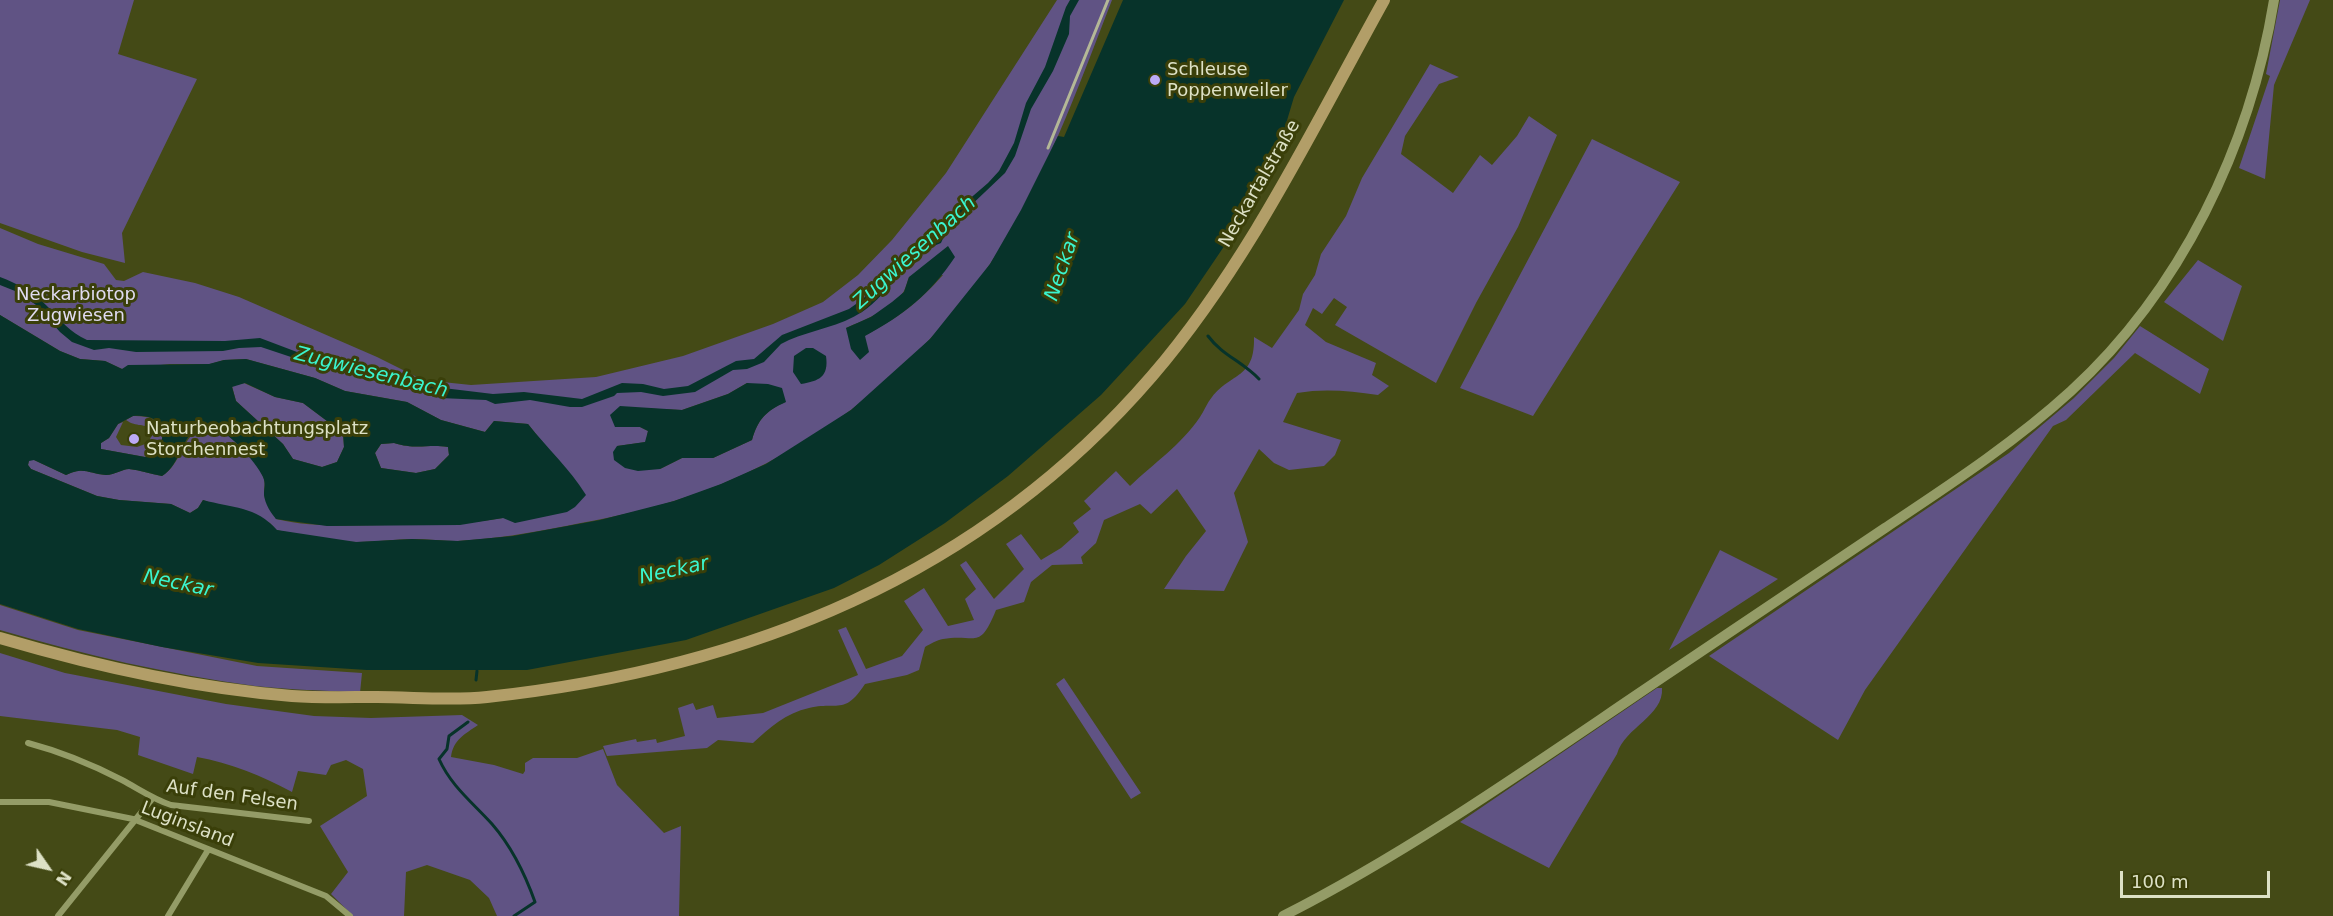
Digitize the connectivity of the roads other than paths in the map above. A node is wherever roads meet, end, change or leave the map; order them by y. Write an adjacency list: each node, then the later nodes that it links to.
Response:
1 (1384, 0): 3 (main road, Neckartalstraße)
2 (2274, 0): 13 (street)
3 (0, 638)
4 (28, 743): 5 (street, Auf den Felsen)
5 (152, 799): 7 (street, Auf den Felsen); 8 (street, Auf den Felsen)
6 (0, 802): 7 (street, Luginsland)
7 (134, 819): 9 (street, Luginsland); 10 (street, Auf den Felsen)
8 (309, 821)
9 (208, 850): 11 (street); 12 (street, Luginsland)
10 (58, 916)
11 (168, 916)
12 (350, 916)
13 (1283, 916)

